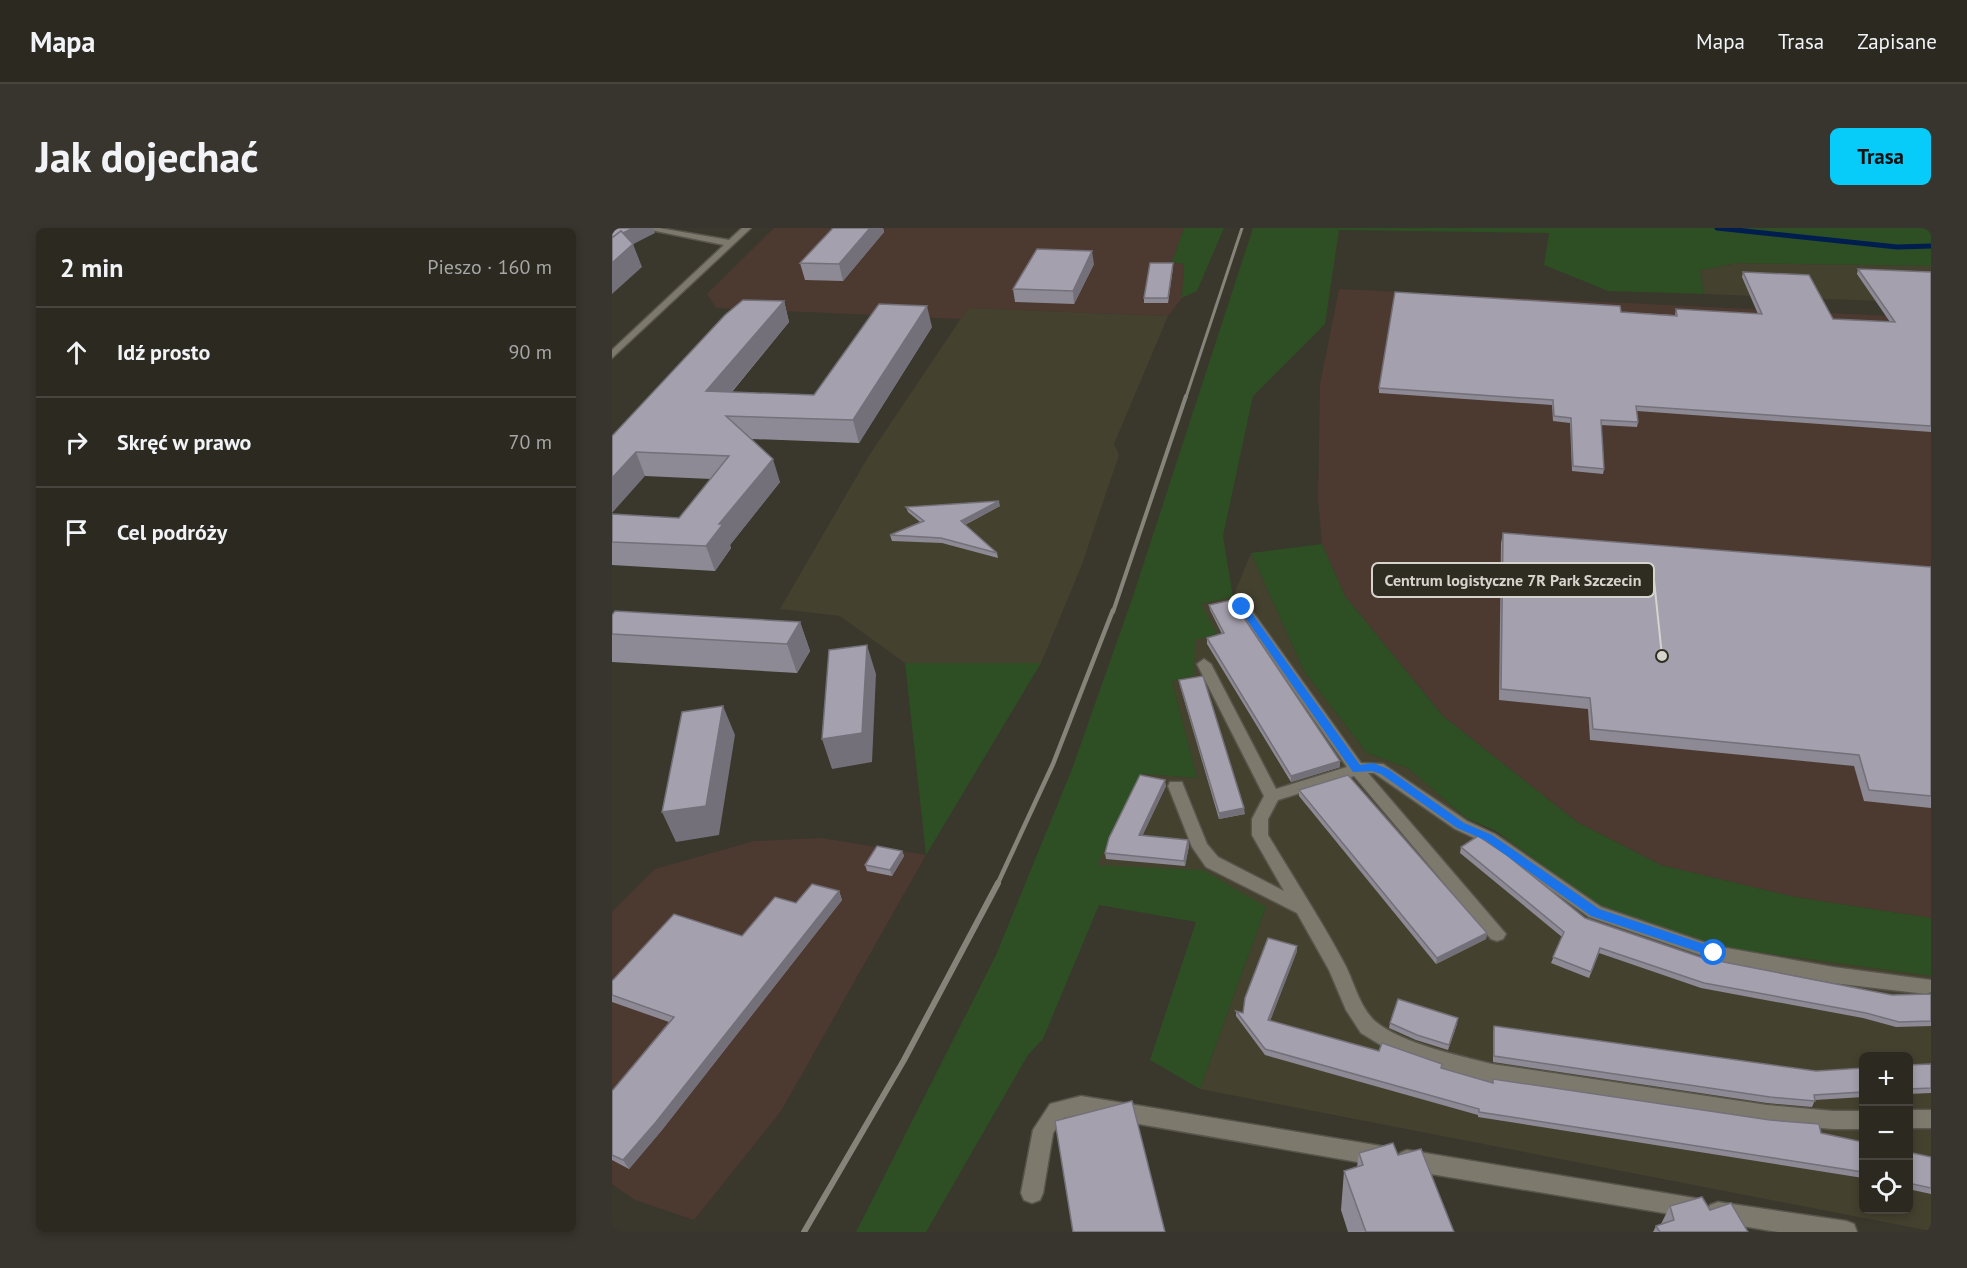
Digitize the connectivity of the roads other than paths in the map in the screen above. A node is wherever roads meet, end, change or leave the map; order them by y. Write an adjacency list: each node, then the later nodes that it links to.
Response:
1 (645, 228): 3 (street)
2 (747, 228): 3 (street)
3 (730, 243): 4 (street)
4 (612, 355)
5 (1242, 607): 7 (street)
6 (1204, 664): 9 (street)
7 (1357, 769): 9 (street); 11 (street); 12 (street)
8 (1176, 786): 10 (street)
9 (1272, 796): 10 (street)
10 (1302, 908): 15 (street)
11 (1497, 934)
12 (1926, 986)
13 (1913, 1119): 14 (street)
14 (1931, 1119)
15 (1859, 1120)
16 (1032, 1193): 17 (street)
17 (1846, 1232)

